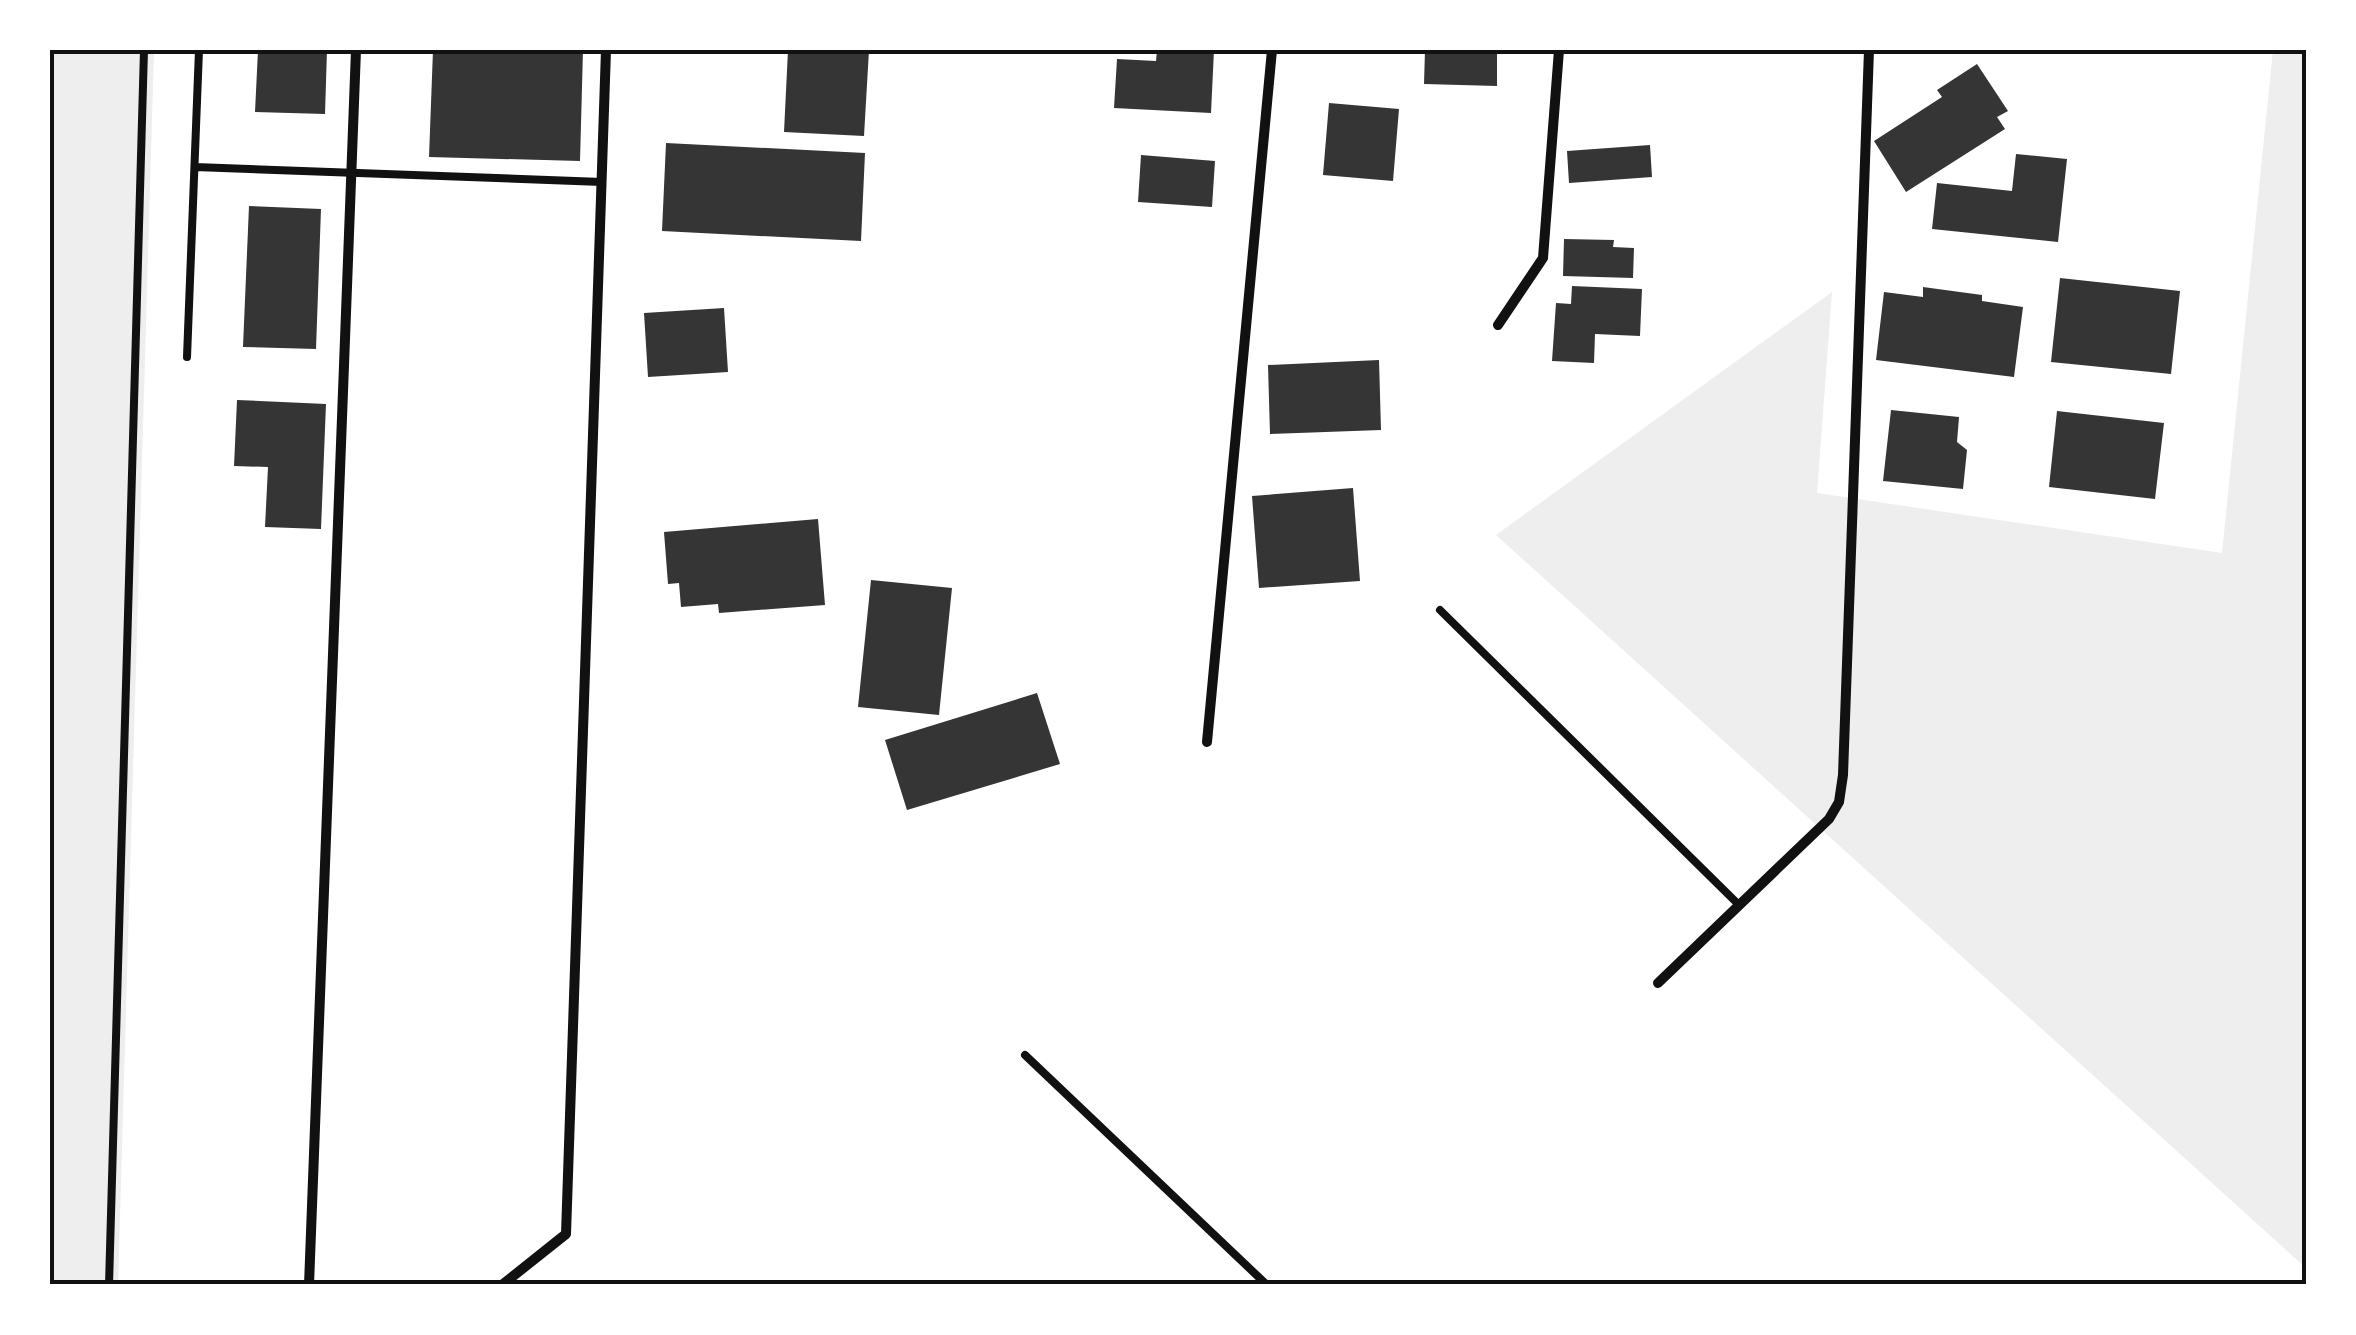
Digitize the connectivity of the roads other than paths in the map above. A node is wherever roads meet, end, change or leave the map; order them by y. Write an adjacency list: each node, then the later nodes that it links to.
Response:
1 (144, 50): 18 (lane)
2 (199, 50): 8 (lane)
3 (356, 50): 9 (street)
4 (606, 50): 10 (street)
5 (1272, 50): 14 (street)
6 (1559, 50): 11 (street)
7 (1869, 50): 15 (street)
8 (195, 167): 9 (lane); 12 (lane)
9 (352, 173): 10 (lane); 19 (street)
10 (602, 182): 20 (street)
11 (1498, 324)
12 (188, 357)
13 (1440, 610): 15 (lane)
14 (1206, 742)
15 (1738, 904): 16 (street)
16 (1658, 983)
17 (1025, 1055): 21 (lane)
18 (109, 1285)
19 (309, 1285)
20 (502, 1285)
21 (1267, 1285)

